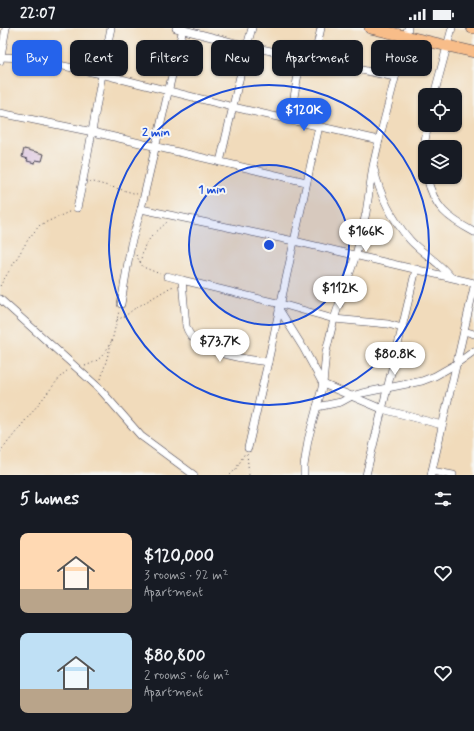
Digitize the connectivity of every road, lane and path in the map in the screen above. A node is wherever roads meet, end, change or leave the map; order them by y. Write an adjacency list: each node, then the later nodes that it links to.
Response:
1 (6, 28): 15 (street)
2 (111, 28): 9 (street)
3 (181, 28): 10 (street); 24 (street)
4 (252, 28): 11 (street)
5 (321, 28): 12 (street)
6 (370, 28): 8 (main road)
7 (452, 28): 13 (street)
8 (407, 32): 13 (main road); 22 (street)
9 (108, 40)
10 (224, 40)
11 (248, 40)
12 (318, 40)
13 (448, 45): 14 (main road); 23 (street)
14 (474, 52)
15 (0, 59): 16 (street)
16 (70, 67)
17 (363, 70): 22 (street)
18 (101, 76): 29 (street)
19 (109, 76): 24 (street)
20 (240, 76): 25 (street)
21 (298, 76): 27 (street)
22 (395, 77): 30 (street)
23 (436, 88)
24 (168, 90): 25 (street); 31 (street)
25 (233, 107): 27 (street); 32 (street)
26 (0, 113): 29 (street)
27 (290, 120): 28 (street)
28 (319, 126): 30 (street); 35 (street)
29 (93, 132): 31 (street); 34 (street)
30 (379, 140): 33 (street)
31 (155, 146): 32 (street); 37 (street)
32 (220, 162): 35 (street)
33 (373, 166): 44 (street); 48 (street)
34 (84, 180): 37 (path); 38 (street)
35 (306, 182): 42 (street)
36 (428, 184): 41 (street)
37 (144, 196): 39 (street)
38 (77, 208): 51 (path)
39 (141, 209): 40 (street); 43 (street)
40 (172, 216): 42 (street); 45 (path)
41 (474, 232)
42 (294, 242): 44 (street); 55 (street)
43 (131, 244): 45 (path); 54 (street)
44 (356, 255): 46 (street); 56 (street)
45 (140, 262): 47 (path)
46 (416, 269): 48 (street); 58 (street)
47 (167, 276): 49 (street)
48 (451, 277): 50 (street)
49 (183, 282): 55 (street); 57 (path); 63 (street)
50 (474, 283)
51 (0, 286)
52 (474, 287): 59 (street)
53 (0, 299): 65 (street)
54 (121, 304): 57 (path)
55 (280, 306): 56 (street); 63 (street); 66 (street)
56 (334, 319): 58 (street); 66 (street)
57 (117, 320): 61 (path)
58 (402, 328): 67 (street)
59 (464, 330): 60 (street); 64 (street)
60 (474, 334)
61 (112, 340): 65 (path); 68 (path)
62 (474, 351): 64 (street)
63 (268, 362): 73 (street)
64 (456, 364): 67 (street); 72 (street)
65 (77, 368): 68 (street); 74 (path)
66 (323, 384): 69 (street); 70 (street)
67 (388, 387): 69 (street); 71 (street)
68 (99, 388): 76 (street)
69 (352, 396): 70 (street); 71 (street)
70 (317, 407): 79 (street)
71 (382, 409): 72 (street); 80 (street)
72 (442, 425): 75 (street)
73 (248, 448): 77 (path); 78 (path)
74 (0, 452)
75 (432, 473): 81 (street)
76 (194, 475)
77 (230, 475)
78 (249, 475)
79 (304, 475)
80 (366, 475)
81 (453, 475)

